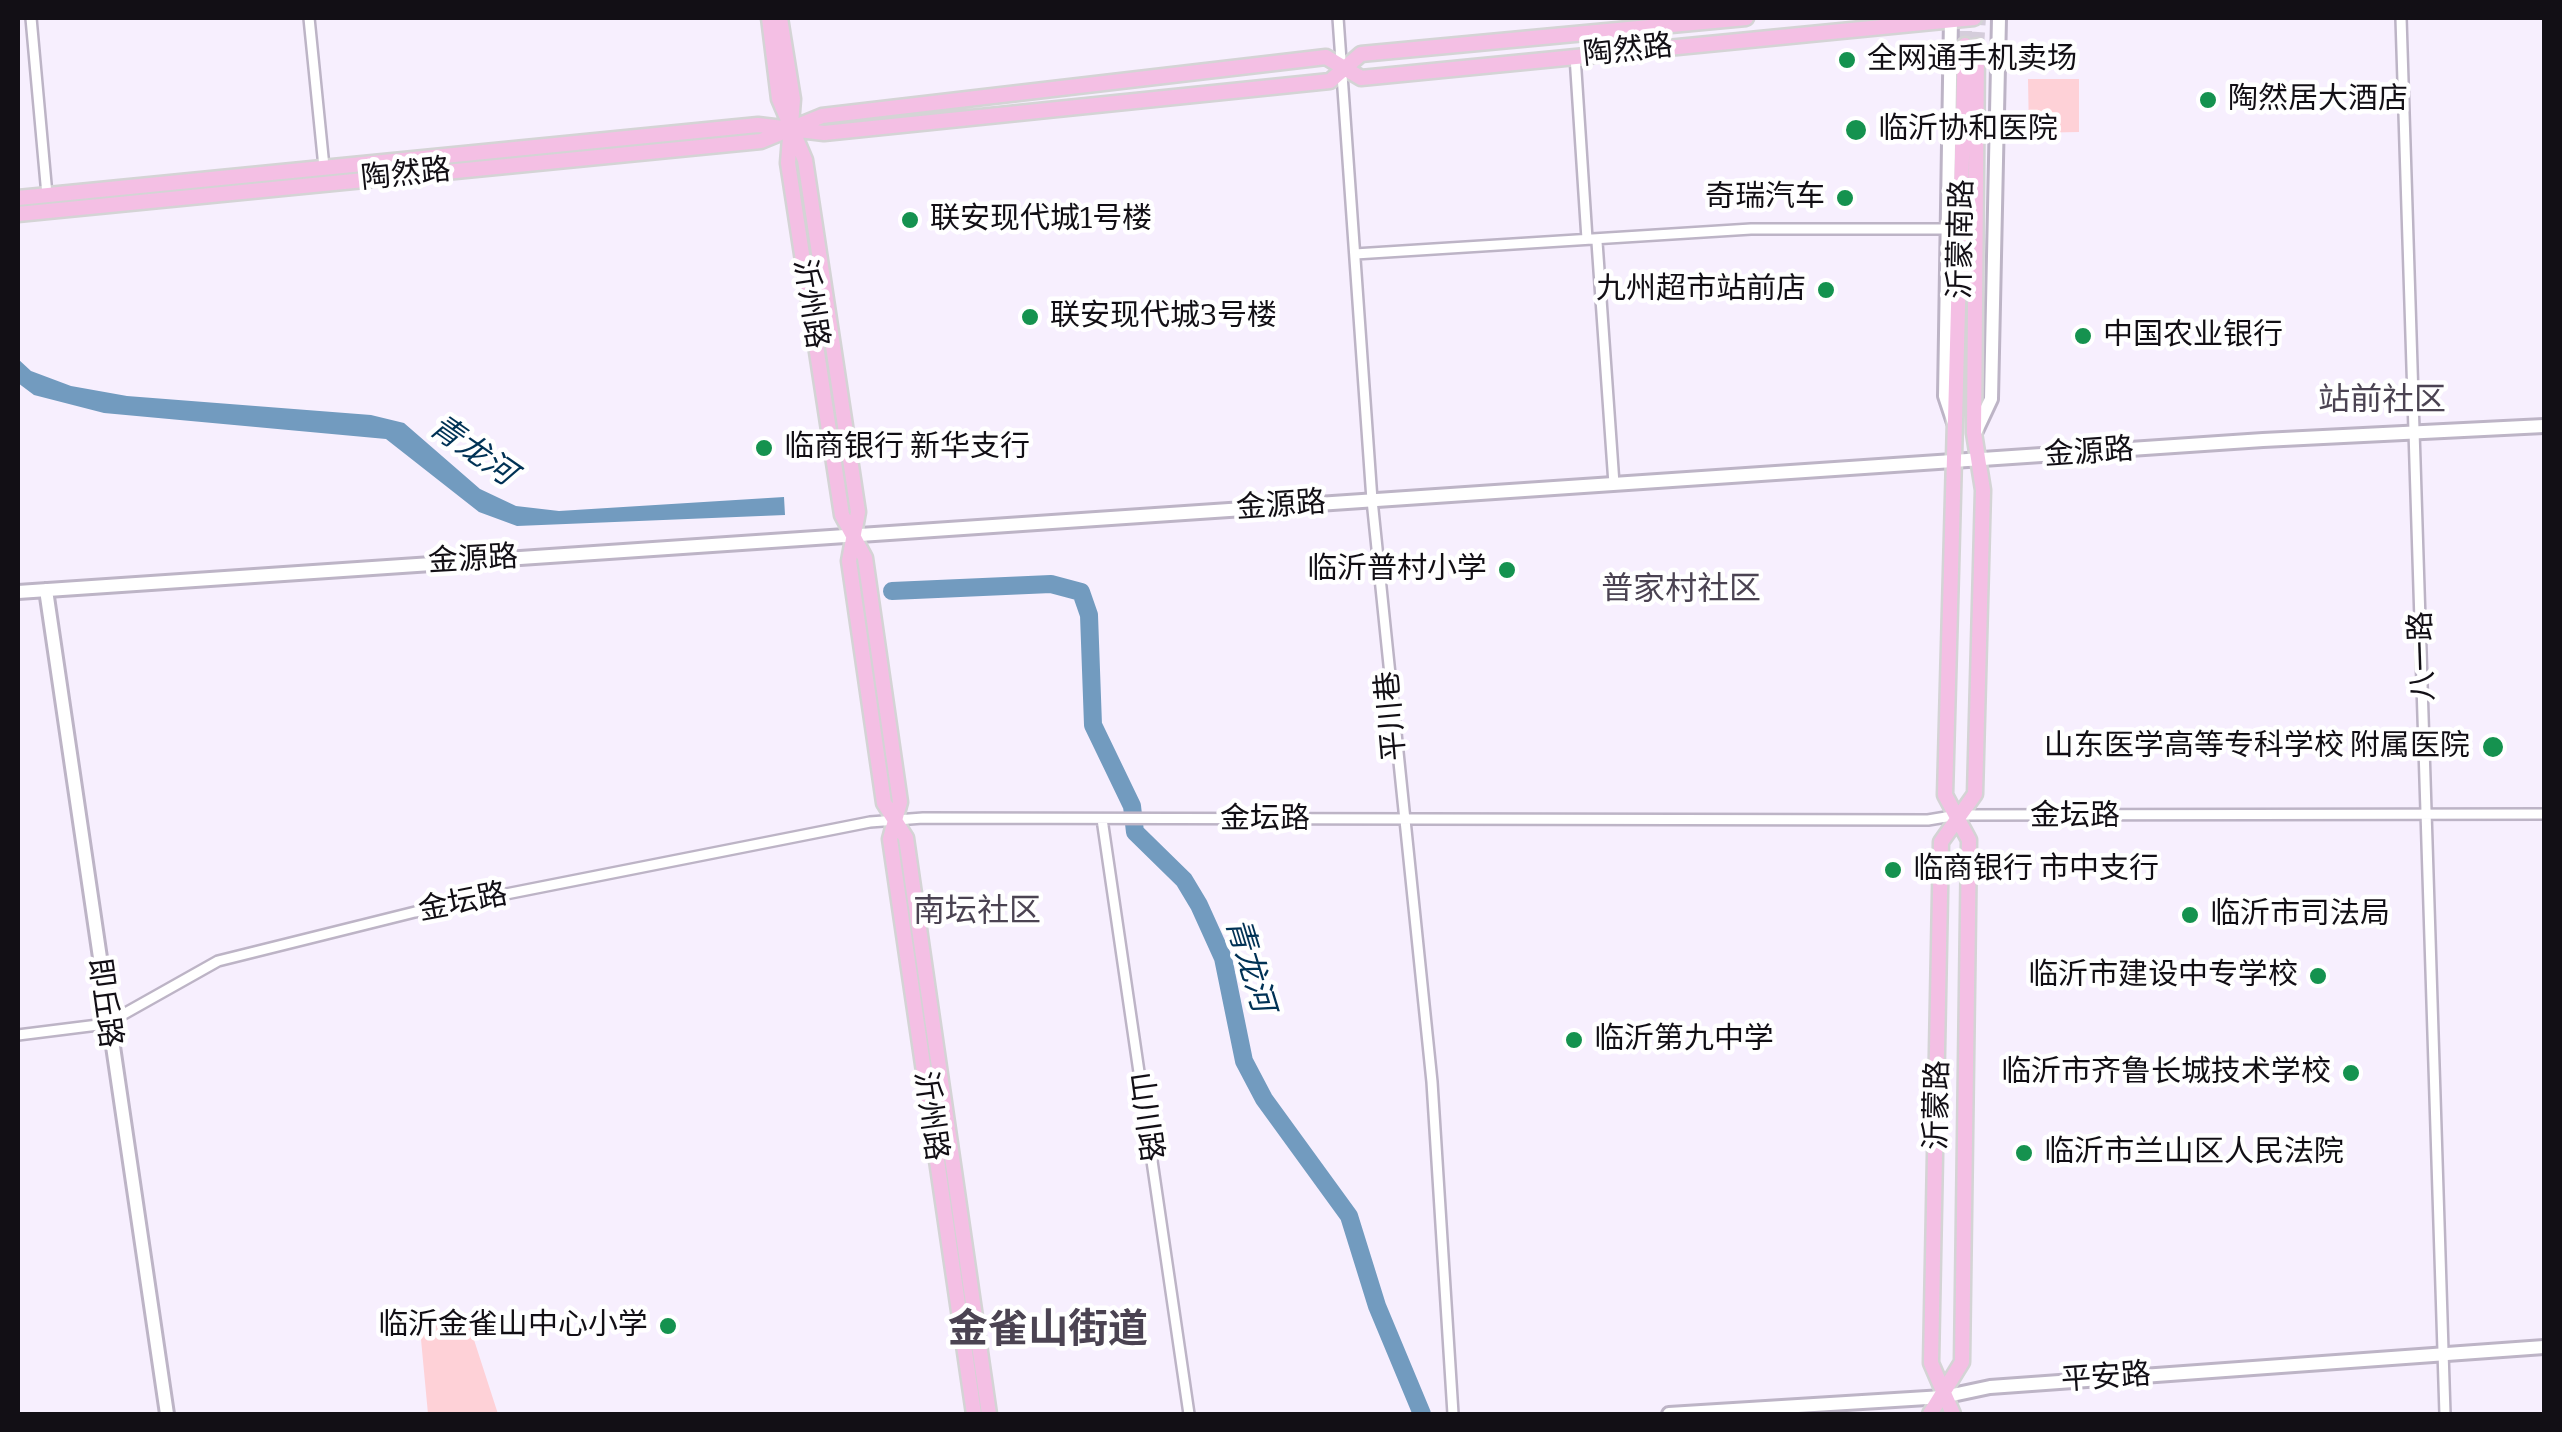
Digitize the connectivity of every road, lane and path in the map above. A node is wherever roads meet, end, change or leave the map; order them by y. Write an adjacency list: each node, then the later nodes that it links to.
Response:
1 (32, 18): 18 (street)
2 (309, 18): 14 (street)
3 (1338, 18): 11 (street, 平川巷)
4 (1746, 18): 11 (main road, 陶然路)
5 (1952, 18): 6 (main road, 陶然路); 10 (main road, 陶然路); 21 (street)
6 (1974, 18)
7 (2000, 18): 26 (street)
8 (2401, 18): 25 (street, 八一路)
9 (775, 22): 12 (main road, 沂州路)
10 (1575, 56): 11 (main road, 陶然路); 22 (street)
11 (1344, 68): 12 (main road, 陶然路); 12 (main road, 陶然路); 23 (street, 平川巷)
12 (794, 128): 13 (main road, 陶然路); 16 (main road, 陶然路); 32 (main road, 沂州路)
13 (406, 159): 14 (main road, 陶然路); 16 (main road)
14 (324, 167): 15 (main road, 陶然路)
15 (288, 170): 17 (main road); 18 (main road, 陶然路)
16 (361, 180): 17 (main road, 陶然路)
17 (255, 190): 20 (main road, 陶然路)
18 (47, 195): 19 (main road, 陶然路)
19 (18, 198)
20 (18, 214)
21 (1949, 230): 22 (street); 27 (street)
22 (1592, 241): 23 (street); 30 (street)
23 (1355, 254): 31 (street, 平川巷)
24 (2544, 426): 25 (street, 金源路)
25 (2416, 432): 28 (street, 金源路); 35 (street, 八一路)
26 (1974, 433): 27 (main road, 沂蒙南路); 28 (main road, 沂蒙路)
27 (1958, 434): 29 (main road, 沂蒙路)
28 (1980, 460): 29 (street, 金源路); 37 (main road, 沂蒙路)
29 (1956, 463): 30 (street, 金源路); 37 (main road, 沂蒙路)
30 (1614, 484): 31 (street, 金源路)
31 (1372, 500): 32 (street, 金源路); 40 (street, 平川巷)
32 (854, 536): 33 (street, 金源路); 39 (main road, 沂州路)
33 (46, 590): 34 (street, 金源路); 41 (street, 即丘路)
34 (18, 592)
35 (2428, 814): 36 (street, 金坛路); 37 (street, 金坛路); 44 (street, 八一路)
36 (2544, 814)
37 (1958, 815): 40 (street, 金坛路); 45 (main road, 沂蒙路); 45 (main road, 沂蒙路)
38 (1102, 819): 39 (street, 金坛路); 40 (street, 金坛路); 49 (street, 山川路)
39 (898, 820): 41 (street, 金坛路); 47 (main road, 沂州路); 48 (main road, 沂州路)
40 (1402, 821): 50 (street, 平川巷)
41 (106, 1024): 42 (street, 金坛路); 46 (street, 即丘路)
42 (18, 1035)
43 (2544, 1347): 44 (street, 平安路)
44 (2443, 1353): 45 (street, 平安路); 54 (street, 八一路)
45 (1943, 1397): 51 (street, 平安路); 52 (main road, 沂蒙路); 53 (main road, 沂蒙路)
46 (167, 1414)
47 (974, 1414)
48 (989, 1414)
49 (1189, 1414)
50 (1453, 1414)
51 (1669, 1414)
52 (1930, 1414)
53 (1953, 1414)
54 (2445, 1414)

